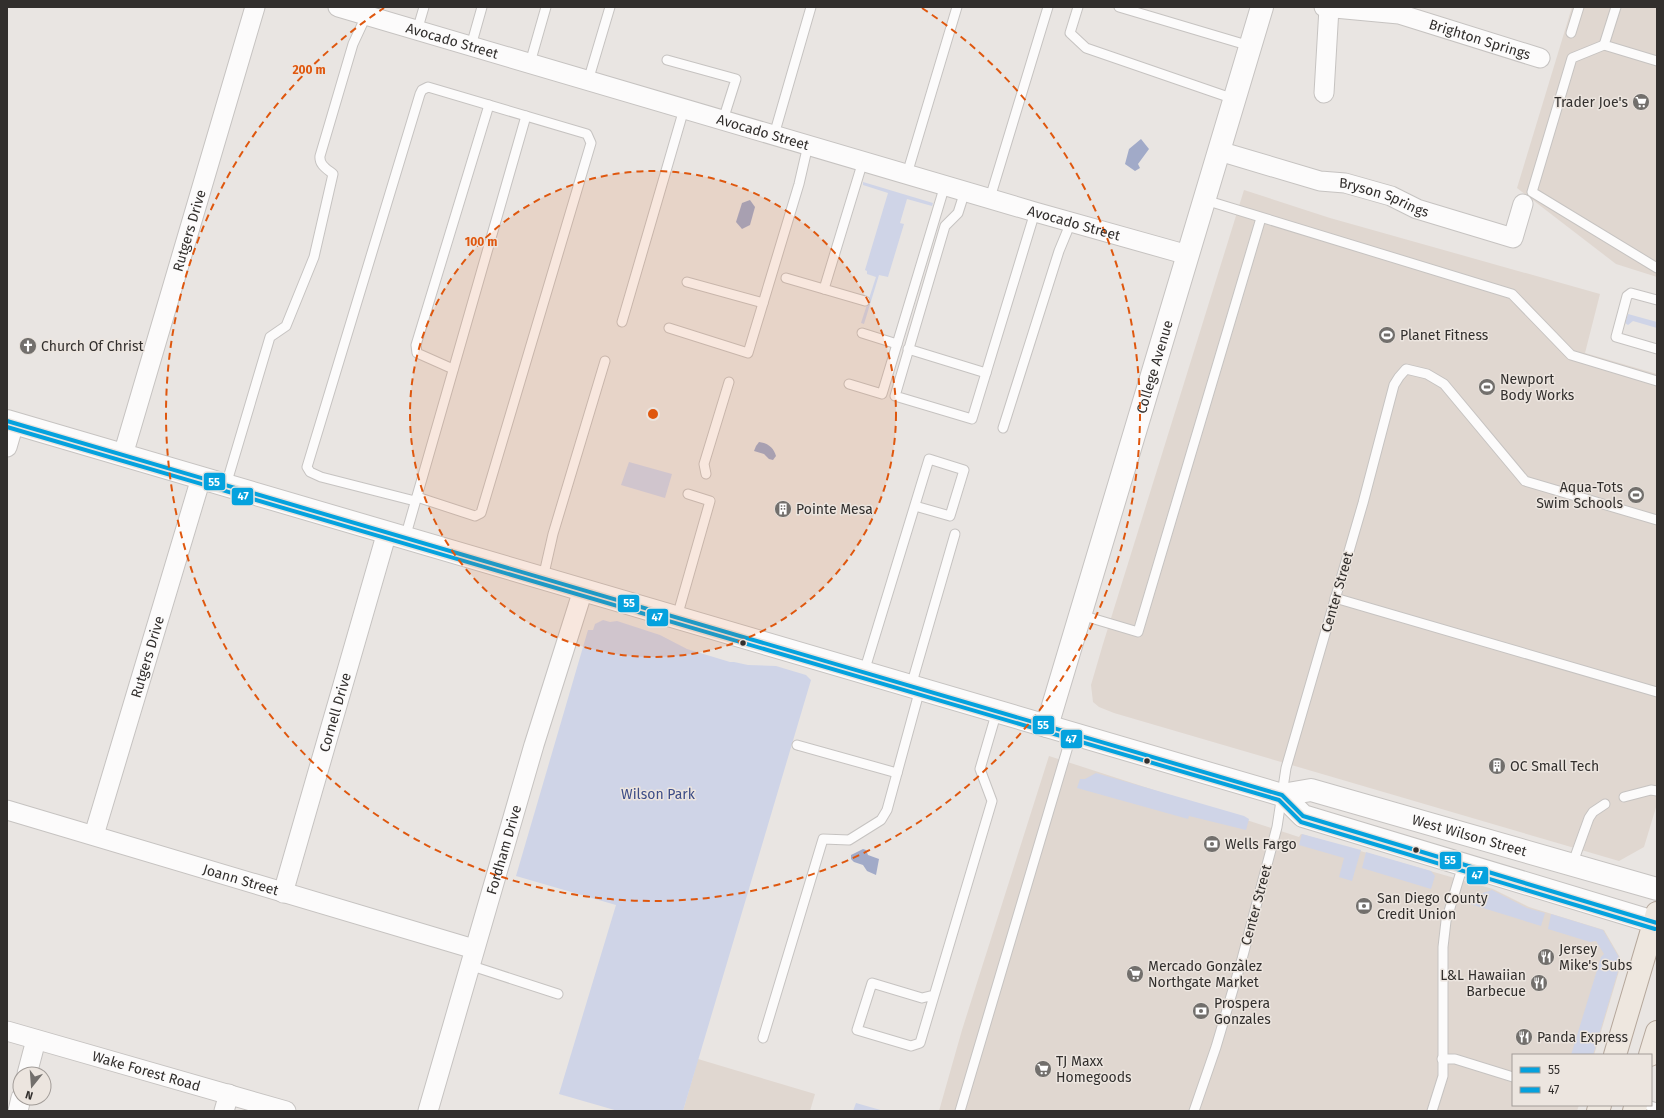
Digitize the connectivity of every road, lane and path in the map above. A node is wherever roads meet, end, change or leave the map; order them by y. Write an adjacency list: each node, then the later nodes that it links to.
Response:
1 (255, 7): 70 (street, Rutgers Drive)
2 (338, 7): 17 (street, Avocado Street)
3 (424, 7): 18 (lane)
4 (482, 7): 21 (lane)
5 (546, 7): 26 (lane)
6 (610, 7): 27 (lane)
7 (811, 7): 34 (lane)
8 (957, 7): 38 (lane)
9 (1048, 7): 41 (lane)
10 (1078, 7): 29 (lane)
11 (1119, 7): 22 (lane)
12 (1262, 7): 22 (street, College Avenue)
13 (1327, 7): 16 (street, Brighton Springs); 28 (street)
14 (1579, 7): 19 (lane)
15 (1616, 7): 20 (lane)
16 (1399, 10): 23 (street, Brighton Springs)
17 (366, 16): 18 (street, Avocado Street); 73 (lane)
18 (417, 31): 21 (street, Avocado Street)
19 (1571, 33)
20 (1604, 44): 25 (lane); 48 (lane)
21 (471, 46): 26 (street, Avocado Street)
22 (1250, 46): 29 (street, College Avenue)
23 (1540, 58)
24 (667, 60): 33 (lane)
25 (1657, 60)
26 (530, 64): 27 (street, Avocado Street)
27 (588, 81): 31 (street, Avocado Street)
28 (1324, 93)
29 (1234, 99): 36 (street, College Avenue)
30 (489, 105): 32 (lane); 62 (lane); 75 (lane)
31 (684, 109): 33 (street, Avocado Street); 55 (lane)
32 (526, 116): 62 (lane); 75 (lane)
33 (723, 120): 34 (street, Avocado Street)
34 (774, 135): 35 (street, Avocado Street)
35 (808, 145): 37 (street, Avocado Street); 54 (lane)
36 (1219, 151): 42 (street, College Avenue); 43 (street, Bryson Springs)
37 (863, 161): 38 (street, Avocado Street); 51 (lane)
38 (907, 174): 39 (street, Avocado Street)
39 (945, 185): 40 (street, Avocado Street); 58 (lane)
40 (965, 191): 41 (street, Avocado Street); 59 (lane)
41 (990, 198): 44 (street, Avocado Street)
42 (1205, 200): 45 (lane); 47 (street, College Avenue)
43 (1523, 204)
44 (1035, 212): 46 (street, Avocado Street); 63 (lane)
45 (1262, 218): 64 (lane); 83 (lane)
46 (1071, 222): 47 (street, Avocado Street); 68 (lane)
47 (1188, 255): 83 (street, College Avenue)
48 (1657, 268)
49 (786, 278): 51 (lane)
50 (687, 282): 54 (lane)
51 (824, 289): 53 (lane)
52 (1657, 300): 60 (lane)
53 (865, 302)
54 (763, 303): 56 (lane)
55 (622, 322)
56 (669, 328)
57 (862, 333): 58 (lane)
58 (897, 344): 66 (lane)
59 (908, 349): 63 (lane); 63 (lane)
60 (1657, 349)
61 (604, 361): 80 (lane)
62 (453, 369): 75 (lane)
63 (986, 373)
64 (1657, 381)
65 (728, 382): 71 (lane)
66 (848, 384)
67 (11, 422): 69 (street); 70 (street, West Wilson Street)
68 (1003, 428)
69 (7, 447)
70 (123, 455): 72 (street, West Wilson Street)
71 (706, 474)
72 (201, 478): 73 (street, West Wilson Street); 98 (street, Rutgers Drive)
73 (226, 485): 79 (street, West Wilson Street)
74 (688, 494): 84 (lane)
75 (416, 499): 79 (lane)
76 (915, 506): 76 (lane); 85 (lane)
77 (1657, 520): 82 (lane, Center Street)
78 (954, 534): 86 (lane)
79 (396, 535): 80 (street, West Wilson Street); 102 (street, Cornell Drive)
80 (543, 578): 81 (street, West Wilson Street)
81 (582, 590): 84 (street, West Wilson Street); 104 (street, Fordham Drive)
82 (1335, 598): 87 (lane); 94 (lane, Center Street)
83 (1081, 615): 89 (street, College Avenue)
84 (677, 617): 85 (street, West Wilson Street)
85 (864, 672): 86 (street, West Wilson Street)
86 (916, 688): 88 (street, West Wilson Street); 92 (lane)
87 (1657, 692)
88 (996, 711): 89 (street, West Wilson Street); 106 (lane)
89 (1047, 726): 90 (street, West Wilson Street)
90 (1072, 733): 94 (street, West Wilson Street); 119 (lane)
91 (797, 745): 92 (lane)
92 (897, 773): 109 (lane)
93 (1657, 790): 95 (lane)
94 (1282, 795): 99 (street, West Wilson Street); 100 (street, West Wilson Street); 120 (lane, Center Street)
95 (1624, 797)
96 (1605, 804): 100 (lane)
97 (7, 810): 98 (street, Joann Street)
98 (94, 835): 102 (street, Joann Street)
99 (1463, 865): 103 (street, West Wilson Street); 113 (lane)
100 (1572, 865): 101 (street, West Wilson Street)
101 (1657, 889)
102 (283, 893): 104 (street, Joann Street)
103 (1656, 920): 111 (main road)
104 (472, 957): 105 (lane); 118 (street, Fordham Drive)
105 (558, 994)
106 (934, 995): 106 (lane)
107 (7, 1031): 110 (street, Wake Forest Road)
108 (1657, 1032): 112 (main road)
109 (763, 1038)
110 (36, 1040): 114 (street); 116 (street, Wake Forest Road)
111 (1615, 1054)
112 (1650, 1054)
113 (1442, 1059): 115 (lane); 121 (lane)
114 (29, 1066)
115 (1512, 1077)
116 (227, 1103): 117 (street, Wake Forest Road)
117 (286, 1111)
118 (428, 1111)
119 (960, 1111)
120 (1194, 1111)
121 (1432, 1111)

